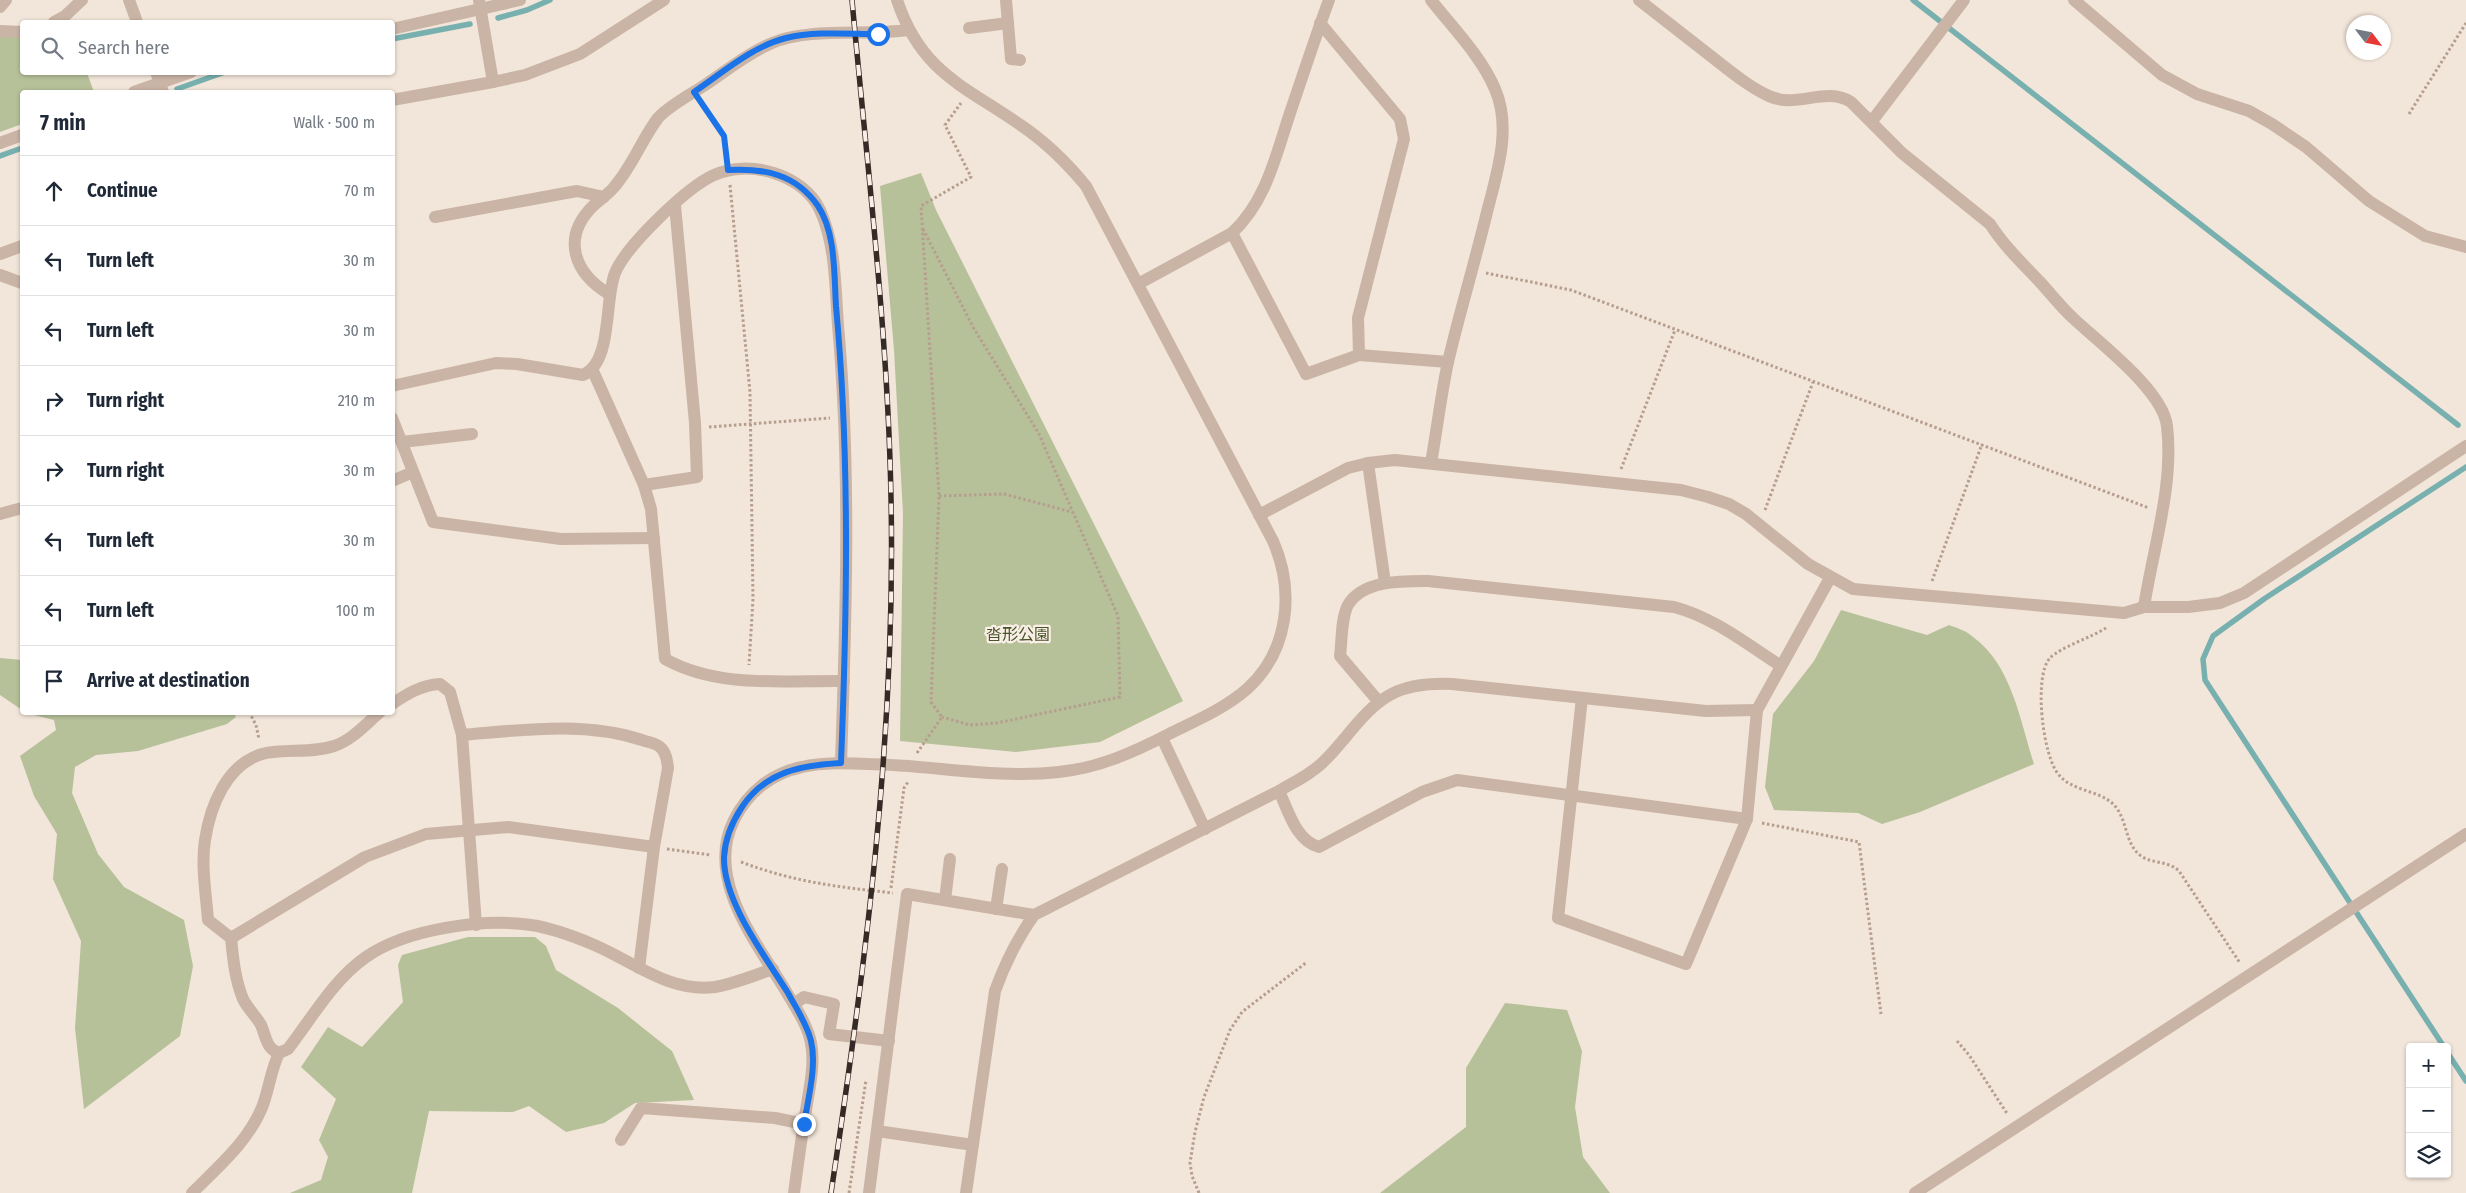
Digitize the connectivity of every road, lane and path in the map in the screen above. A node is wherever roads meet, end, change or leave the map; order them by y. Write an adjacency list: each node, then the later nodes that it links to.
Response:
1 (6, 0): 14 (street)
2 (82, 0): 15 (street)
3 (520, 0): 13 (street)
4 (664, 0): 27 (street)
5 (897, 0): 22 (street)
6 (1006, 0): 17 (street)
7 (1328, 0): 18 (street)
8 (1432, 0): 46 (street)
9 (1639, 0): 34 (street)
10 (1964, 0): 34 (street)
11 (2074, 0): 44 (street)
12 (134, 2): 16 (street)
13 (480, 5): 20 (street); 27 (street)
14 (0, 7)
15 (58, 20)
16 (137, 20)
17 (1008, 23): 21 (street); 25 (street)
18 (1320, 23): 42 (street); 52 (street)
19 (2466, 24): 33 (path)
20 (395, 28)
21 (969, 28)
22 (908, 30): 30 (street); 49 (street)
23 (0, 31): 24 (street)
24 (20, 32)
25 (1020, 60)
26 (182, 75): 28 (street)
27 (493, 82): 31 (street)
28 (159, 83): 29 (street)
29 (140, 90)
30 (694, 92): 37 (path); 38 (street)
31 (395, 99)
32 (955, 112): 41 (path)
33 (2409, 114)
34 (1872, 121): 74 (street)
35 (20, 136): 36 (street)
36 (0, 144)
37 (728, 170): 39 (street); 57 (street); 58 (path)
38 (604, 197): 40 (street); 50 (street)
39 (674, 205): 50 (street); 60 (street)
40 (435, 217)
41 (922, 228): 71 (path); 73 (path)
42 (1232, 233): 49 (street); 52 (street)
43 (20, 247): 45 (street)
44 (2466, 247)
45 (0, 254)
46 (1473, 271): 51 (path); 53 (street)
47 (0, 275): 48 (street)
48 (20, 282)
49 (1138, 284): 76 (street)
50 (609, 294): 54 (street)
51 (1675, 330): 55 (path); 69 (path)
52 (1359, 355): 53 (street)
53 (1448, 362): 66 (street)
54 (593, 371): 56 (street); 70 (street)
55 (1813, 382): 63 (path); 77 (path)
56 (395, 385)
57 (843, 417): 58 (path); 86 (street)
58 (751, 424): 60 (path); 85 (path)
59 (395, 425): 62 (street)
60 (696, 428): 70 (street)
61 (472, 434): 62 (street)
62 (402, 442): 67 (street)
63 (1982, 444): 74 (path); 81 (path)
64 (2466, 446): 82 (street)
65 (1368, 463): 66 (street); 76 (street); 80 (street)
66 (1431, 463): 69 (street)
67 (413, 472): 68 (street); 78 (street)
68 (395, 480)
69 (1616, 483): 77 (street)
70 (644, 485): 78 (street)
71 (939, 496): 73 (path); 93 (path)
72 (20, 509): 75 (street)
73 (1073, 512): 93 (path)
74 (2161, 512): 82 (street)
75 (0, 514)
76 (1259, 515): 95 (street)
77 (1760, 524): 79 (street)
78 (654, 538): 85 (street)
79 (1830, 578): 81 (street); 84 (street)
80 (1385, 583): 84 (street); 89 (street)
81 (1927, 596): 83 (street)
82 (2144, 607): 83 (street)
83 (2124, 613): 118 (path)
84 (1782, 666): 90 (street)
85 (748, 680): 86 (street)
86 (844, 682): 98 (street)
87 (1582, 698): 89 (street); 90 (street); 100 (street)
88 (395, 702): 94 (street)
89 (1379, 702): 99 (street)
90 (1757, 710): 101 (street)
91 (251, 715): 96 (path)
92 (376, 715): 96 (street)
93 (942, 717): 97 (path)
94 (462, 735): 103 (street); 105 (street)
95 (1162, 738): 98 (street); 102 (street)
96 (262, 754): 114 (street)
97 (914, 757)
98 (841, 763): 106 (street)
99 (1279, 791): 100 (street); 102 (street)
100 (1572, 796): 101 (street); 101 (street)
101 (1747, 820): 120 (path)
102 (1205, 828): 112 (street)
103 (468, 830): 105 (street); 113 (street); 114 (street)
104 (2466, 834): 118 (street)
105 (654, 847): 106 (path); 116 (street)
106 (724, 857): 109 (path); 117 (street)
107 (950, 859): 110 (street)
108 (1002, 869): 111 (street)
109 (907, 894): 110 (street); 121 (street)
110 (945, 900): 111 (street)
111 (996, 909): 112 (street)
112 (1034, 915): 128 (street)
113 (476, 926): 116 (street); 123 (street)
114 (231, 938): 123 (street)
115 (1307, 962): 133 (path)
116 (639, 968): 117 (street)
117 (773, 970): 119 (street)
118 (2248, 976): 125 (street)
119 (794, 1004): 121 (street); 124 (street)
120 (1881, 1014)
121 (889, 1041): 126 (street)
122 (1957, 1041): 125 (path)
123 (279, 1053): 129 (street)
124 (804, 1124): 127 (street); 130 (street)
125 (2015, 1126): 134 (street)
126 (877, 1131): 128 (street); 131 (street)
127 (621, 1140)
128 (972, 1145): 132 (street)
129 (192, 1193)
130 (794, 1193)
131 (869, 1193)
132 (966, 1193)
133 (1199, 1193)
134 (1915, 1193)

